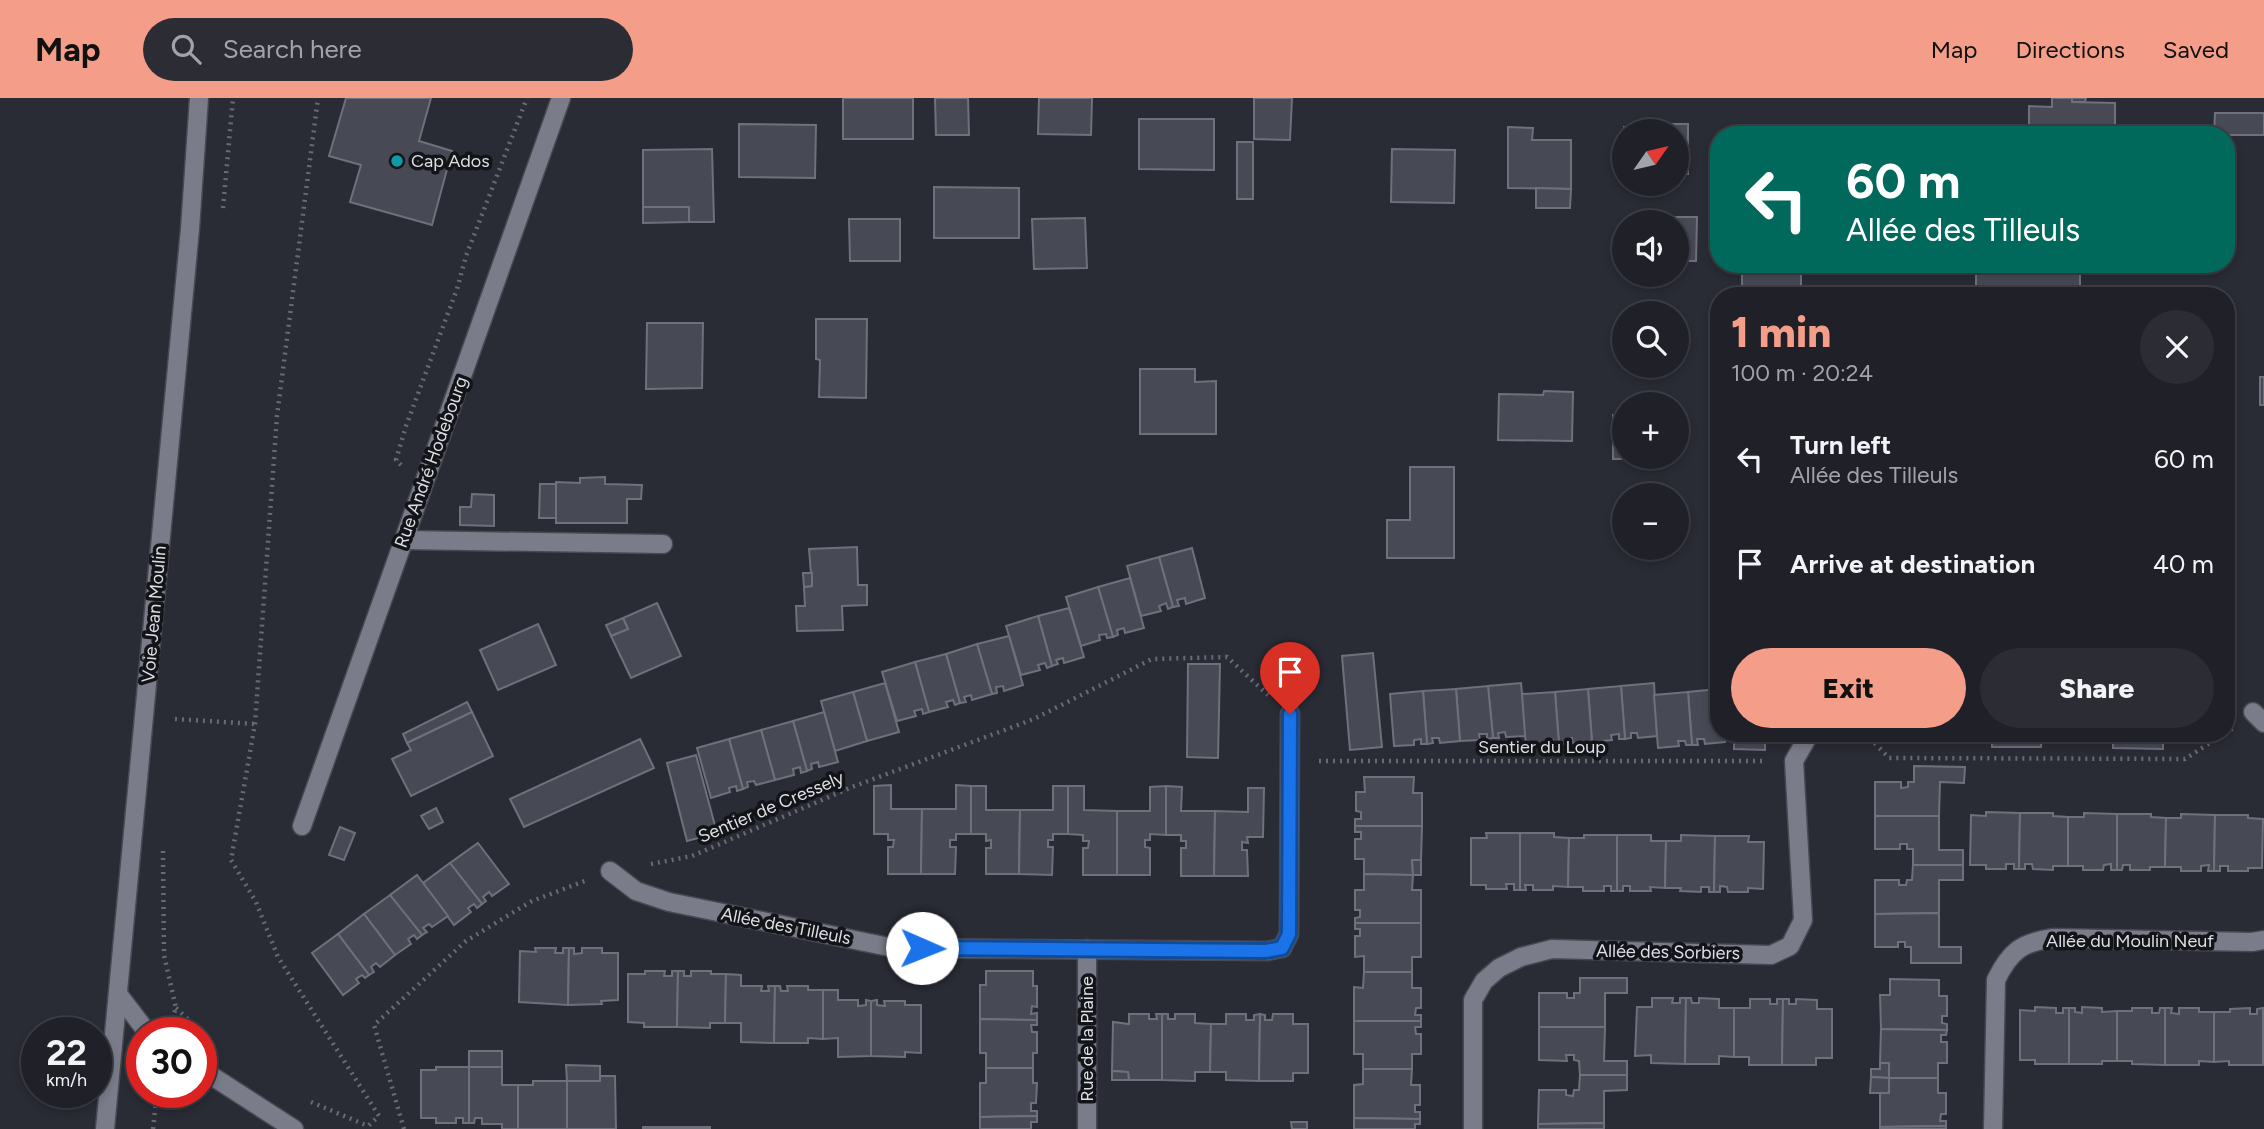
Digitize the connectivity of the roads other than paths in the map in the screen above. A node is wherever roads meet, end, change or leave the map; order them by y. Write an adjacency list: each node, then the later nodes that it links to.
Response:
1 (200, 98): 11 (street, Voie Jean Moulin)
2 (561, 98): 3 (street, Rue André Hodebourg)
3 (404, 540): 4 (street); 7 (street, Rue André Hodebourg)
4 (663, 544)
5 (1290, 714): 10 (street, Allée des Tilleuls)
6 (1805, 742): 17 (street, Allée des Sorbiers)
7 (302, 825)
8 (610, 871): 10 (street, Allée des Tilleuls)
9 (2264, 940): 18 (street, Allée du Moulin Neuf)
10 (1087, 949): 16 (street, Rue de la Plaine)
11 (118, 994): 12 (street); 14 (street, Voie Jean Moulin)
12 (136, 1017)
13 (217, 1079): 15 (street)
14 (105, 1129)
15 (294, 1129)
16 (1087, 1129)
17 (1472, 1129)
18 (1993, 1129)

